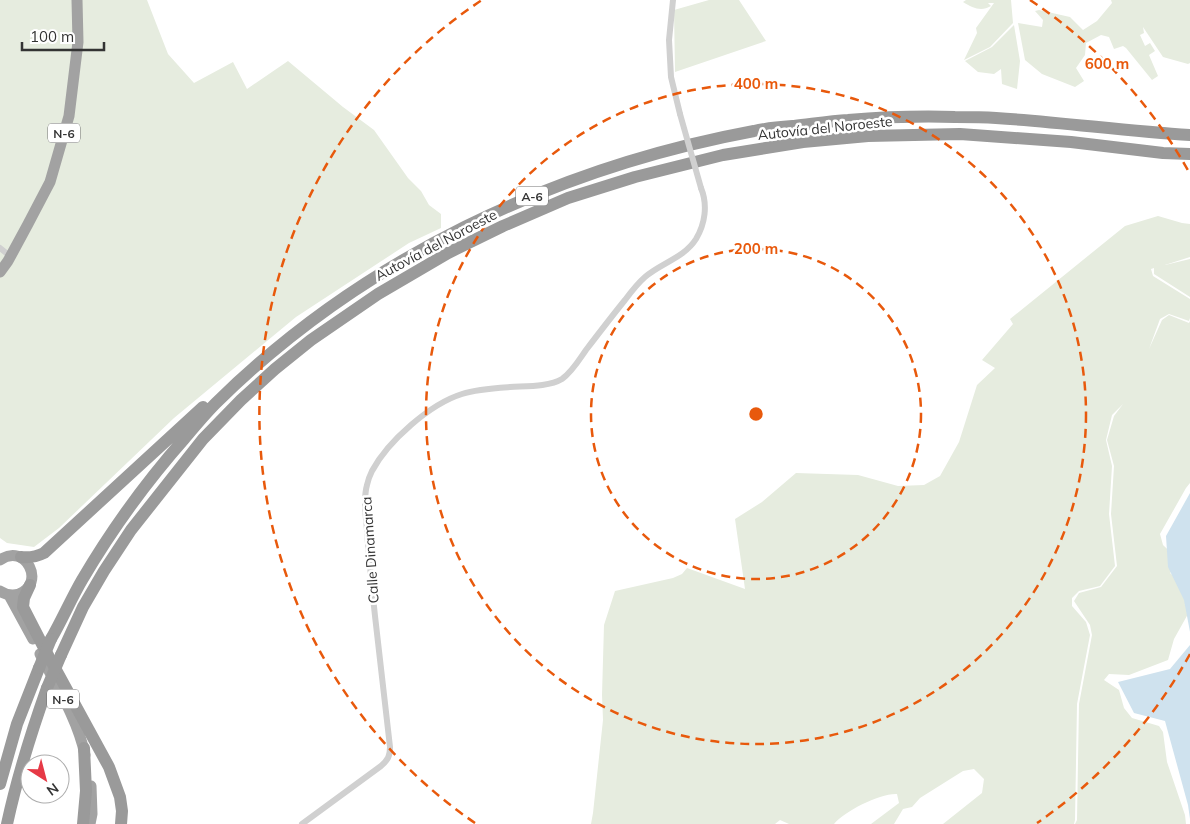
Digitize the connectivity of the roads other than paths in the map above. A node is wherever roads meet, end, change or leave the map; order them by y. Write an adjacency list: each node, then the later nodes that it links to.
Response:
1 (77, 0): 6 (highway, N-6)
2 (673, 0): 23 (street, Calle Dinamarca, bridge)
3 (1190, 135): 8 (highway, Autovía del Noroeste / A-6)
4 (1190, 154): 15 (highway, Autovía del Noroeste / A-6, bridge)
5 (0, 248): 6 (street)
6 (10, 256): 7 (highway, N-6)
7 (0, 272)
8 (380, 274): 10 (highway); 17 (highway, Autovía del Noroeste / A-6, bridge)
9 (0, 552): 10 (highway)
10 (16, 557): 11 (highway); 12 (highway, N-6)
11 (0, 560)
12 (26, 589): 13 (highway, N-6); 14 (highway, N-6); 22 (highway)
13 (4, 593): 14 (highway, N-6)
14 (28, 629): 16 (highway, N-6)
15 (49, 690): 18 (highway, Autovía del Noroeste / A-6); 19 (highway)
16 (84, 748): 20 (highway); 21 (highway, N-6)
17 (0, 784)
18 (7, 824)
19 (16, 824)
20 (83, 824)
21 (90, 824)
22 (121, 824)
23 (302, 824)

